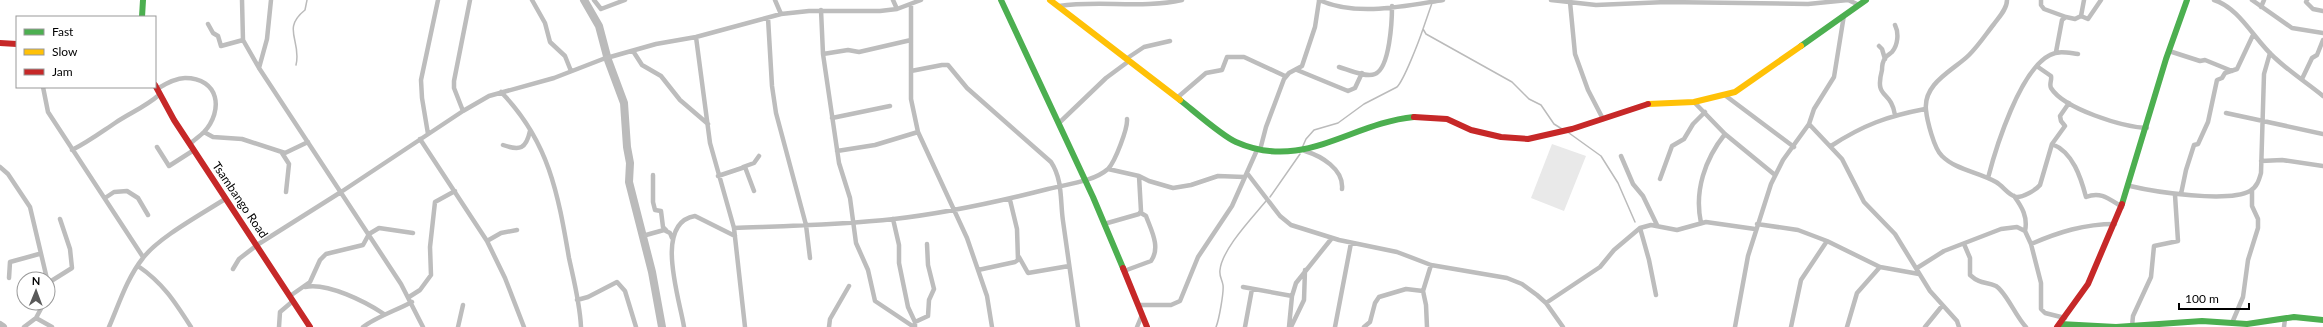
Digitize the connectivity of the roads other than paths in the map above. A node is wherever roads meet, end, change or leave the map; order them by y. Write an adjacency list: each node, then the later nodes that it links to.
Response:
1 (143, 0): 41 (street)
2 (242, 0): 50 (street)
3 (271, 0): 67 (street)
4 (438, 0): 100 (street)
5 (470, 0): 85 (street)
6 (532, 0): 71 (street)
7 (594, 0): 8 (street)
8 (625, 0)
9 (775, 0): 39 (street)
10 (893, 0): 36 (street)
11 (921, 0): 32 (street)
12 (1001, 0): 93 (street)
13 (1050, 0): 33 (street)
14 (1182, 0): 29 (street)
15 (1319, 0): 34 (street); 68 (street)
16 (1443, 0): 34 (street)
17 (1551, 0): 30 (street)
18 (1866, 0): 31 (street)
19 (2007, 0): 84 (street)
20 (2041, 0): 43 (street)
21 (2084, 0): 42 (street)
22 (2101, 0): 42 (street)
23 (2187, 0): 58 (street)
24 (2214, 0): 28 (street)
25 (2252, 0): 35 (street)
26 (2264, 0): 35 (street)
27 (2307, 0): 38 (street)
28 (2224, 1): 48 (street)
29 (1067, 2): 33 (street)
30 (1570, 2): 31 (street); 90 (street)
31 (1856, 2): 40 (street)
32 (911, 4): 36 (street); 51 (street)
33 (1059, 6): 63 (street)
34 (1392, 6): 72 (street)
35 (2261, 7): 47 (street)
36 (897, 9): 37 (street)
37 (821, 10): 39 (street); 61 (street)
38 (2323, 11)
39 (781, 14): 44 (street)
40 (1844, 15): 78 (street); 95 (street)
41 (142, 16)
42 (2081, 16): 43 (street)
43 (2066, 17): 59 (street)
44 (768, 18): 49 (street); 156 (street)
45 (208, 24): 50 (street)
46 (1895, 25): 64 (street)
47 (2323, 33)
48 (2253, 35): 60 (street); 70 (street)
49 (696, 37): 57 (street); 94 (street)
50 (243, 40): 67 (street)
51 (911, 40): 61 (street); 69 (street)
52 (2323, 40): 74 (street)
53 (1170, 41): 63 (street)
54 (0, 43): 55 (street)
55 (16, 44)
56 (1879, 46): 64 (street)
57 (633, 51): 71 (street); 94 (street)
58 (2169, 51): 70 (street); 96 (street)
59 (2056, 52): 62 (street); 66 (street)
60 (2270, 53): 74 (street); 92 (street)
61 (823, 54): 89 (street)
62 (2078, 54)
63 (1127, 60): 80 (street); 93 (street)
64 (1885, 60): 88 (street)
65 (1339, 67): 72 (street)
66 (2038, 67): 82 (street); 129 (street)
67 (259, 68): 104 (street)
68 (1297, 70): 72 (street); 73 (street)
69 (911, 71): 99 (street); 132 (street)
70 (2232, 71): 140 (street)
71 (571, 72): 77 (street)
72 (1362, 73)
73 (1285, 76): 80 (street); 113 (street)
74 (2302, 79): 79 (street)
75 (43, 88): 111 (street)
76 (157, 89): 98 (street); 105 (street, Tsambango Road); 111 (street)
77 (501, 92): 85 (street); 97 (street)
78 (1726, 96): 81 (street); 110 (street)
79 (2323, 96)
80 (1178, 97): 113 (street)
81 (1694, 102): 86 (street); 90 (street)
82 (2069, 103): 96 (street); 106 (street)
83 (890, 106): 89 (street)
84 (1925, 109): 88 (street); 129 (street)
85 (463, 111): 100 (street)
86 (1705, 112): 101 (street); 130 (street)
87 (2226, 113): 92 (street)
88 (1895, 115): 108 (street)
89 (832, 118): 115 (street)
90 (1603, 118): 114 (street)
91 (1127, 119): 123 (street)
92 (2264, 122): 102 (street); 119 (street)
93 (1059, 123): 131 (street)
94 (708, 124): 127 (street)
95 (1809, 124): 108 (street); 110 (street)
96 (2147, 128): 133 (street)
97 (530, 131): 107 (street); 203 (street)
98 (204, 132): 105 (street); 116 (street)
99 (918, 132): 115 (street); 147 (street)
100 (428, 134): 103 (street)
101 (1726, 134): 126 (street); 153 (street)
102 (2323, 134)
103 (420, 140): 136 (street); 139 (street)
104 (308, 142): 116 (street); 139 (street)
105 (190, 144): 112 (street, Tsambango Road)
106 (2052, 144): 142 (street); 146 (street)
107 (503, 145)
108 (1831, 146): 185 (street)
109 (157, 147): 112 (street)
110 (1794, 147): 126 (street)
111 (72, 150): 143 (street)
112 (194, 150): 144 (street, Tsambango Road)
113 (1258, 150): 114 (street); 125 (street)
114 (1305, 150): 134 (street)
115 (837, 151): 152 (street)
116 (282, 152): 138 (street)
117 (759, 156): 121 (street)
118 (1621, 156): 157 (street)
119 (2261, 161): 120 (street); 135 (street)
120 (2323, 166)
121 (743, 167): 127 (street); 137 (street)
122 (0, 168): 177 (street)
123 (1108, 169): 128 (street); 131 (street)
124 (654, 175): 162 (street)
125 (1246, 175): 128 (street); 169 (street); 207 (street)
126 (1775, 175): 158 (street)
127 (718, 176): 159 (street)
128 (1139, 176): 148 (street)
129 (1988, 178): 142 (street)
130 (1660, 179)
131 (1084, 180): 132 (street); 154 (street)
132 (1060, 186): 145 (street); 183 (street)
133 (2130, 186): 141 (street); 146 (street)
134 (1342, 189)
135 (2252, 190): 140 (street); 216 (street)
136 (455, 191): 170 (street); 201 (street)
137 (754, 191)
138 (286, 192)
139 (341, 192): 165 (street); 176 (street)
140 (2181, 194): 141 (street)
141 (2175, 195): 220 (street)
142 (2014, 196): 163 (street)
143 (105, 198): 149 (street); 178 (street)
144 (225, 199): 176 (street, Tsambango Road); 178 (street)
145 (1010, 200): 147 (street); 179 (street)
146 (2122, 207): 155 (street)
147 (954, 210): 151 (street); 187 (street)
148 (1141, 213): 154 (street); 190 (street)
149 (148, 215)
150 (60, 219): 192 (street)
151 (893, 219): 152 (street); 218 (street)
152 (852, 222): 156 (street); 218 (street)
153 (1701, 223): 157 (street); 158 (street)
154 (1104, 224): 190 (street)
155 (2115, 224): 175 (street); 213 (street)
156 (806, 225): 159 (street); 180 (street)
157 (1657, 225): 160 (street)
158 (1756, 227): 171 (street); 246 (street)
159 (734, 228): 167 (street)
160 (1640, 228): 199 (street); 205 (street)
161 (517, 230): 170 (street)
162 (666, 230): 166 (street); 168 (street)
163 (2025, 231): 174 (street); 175 (street)
164 (414, 233): 165 (street)
165 (369, 234): 195 (street); 201 (street)
166 (646, 235)
167 (735, 236): 168 (street); 234 (street)
168 (672, 238): 233 (street)
169 (1332, 238): 172 (street); 188 (street)
170 (487, 241): 230 (street)
171 (1827, 241): 184 (street); 247 (street)
172 (1351, 243): 181 (street); 242 (street)
173 (927, 244): 218 (street)
174 (1964, 244): 185 (street); 251 (street)
175 (2031, 244): 213 (street)
176 (257, 245): 186 (street); 202 (street, Tsambango Road)
177 (39, 254): 189 (street); 193 (street)
178 (143, 257): 182 (street)
179 (1019, 257): 183 (street); 187 (street)
180 (810, 258)
181 (1431, 265): 198 (street); 205 (street)
182 (138, 266): 223 (street); 224 (street)
183 (1069, 266): 237 (street)
184 (1880, 267): 191 (street); 248 (street)
185 (1917, 268): 191 (street)
186 (233, 269)
187 (978, 270): 236 (street)
188 (1305, 270): 200 (street); 241 (street)
189 (44, 271)
190 (1124, 271): 207 (street)
191 (1919, 274): 208 (street)
192 (56, 277)
193 (9, 278)
194 (849, 286): 235 (street)
195 (305, 287): 202 (street); 210 (street)
196 (1242, 287): 197 (street)
197 (1252, 289): 200 (street); 240 (street)
198 (1423, 291): 243 (street); 244 (street)
199 (1656, 295)
200 (1292, 296): 241 (street)
201 (408, 297): 204 (street)
202 (291, 299): 225 (street); 226 (street, Tsambango Road)
203 (577, 300): 231 (street); 232 (street)
204 (412, 302): 210 (street); 228 (street)
205 (1546, 303): 245 (street)
206 (463, 305): 229 (street)
207 (1138, 305): 211 (street)
208 (1942, 306): 249 (street); 250 (street)
209 (40, 311): 212 (street)
210 (384, 314): 227 (street)
211 (1142, 315): 238 (street); 239 (street)
212 (36, 318): 221 (street); 222 (street)
213 (2065, 318): 219 (street)
214 (2285, 319): 215 (street); 216 (street); 252 (street)
215 (2323, 320)
216 (2232, 323): 217 (street)
217 (2168, 324): 220 (street)
218 (915, 325)
219 (2059, 325): 220 (street)
220 (2132, 326)
221 (24, 327)
222 (52, 327)
223 (109, 327)
224 (191, 327)
225 (279, 327)
226 (310, 327)
227 (363, 327)
228 (423, 327)
229 (458, 327)
230 (524, 327)
231 (582, 327)
232 (636, 327)
233 (684, 327)
234 (744, 327)
235 (829, 327)
236 (992, 327)
237 (1078, 327)
238 (1136, 327)
239 (1147, 327)
240 (1246, 327)
241 (1290, 327)
242 (1335, 327)
243 (1364, 327)
244 (1427, 327)
245 (1563, 327)
246 (1735, 327)
247 (1791, 327)
248 (1847, 327)
249 (1925, 327)
250 (1959, 327)
251 (2026, 327)
252 (2284, 327)

